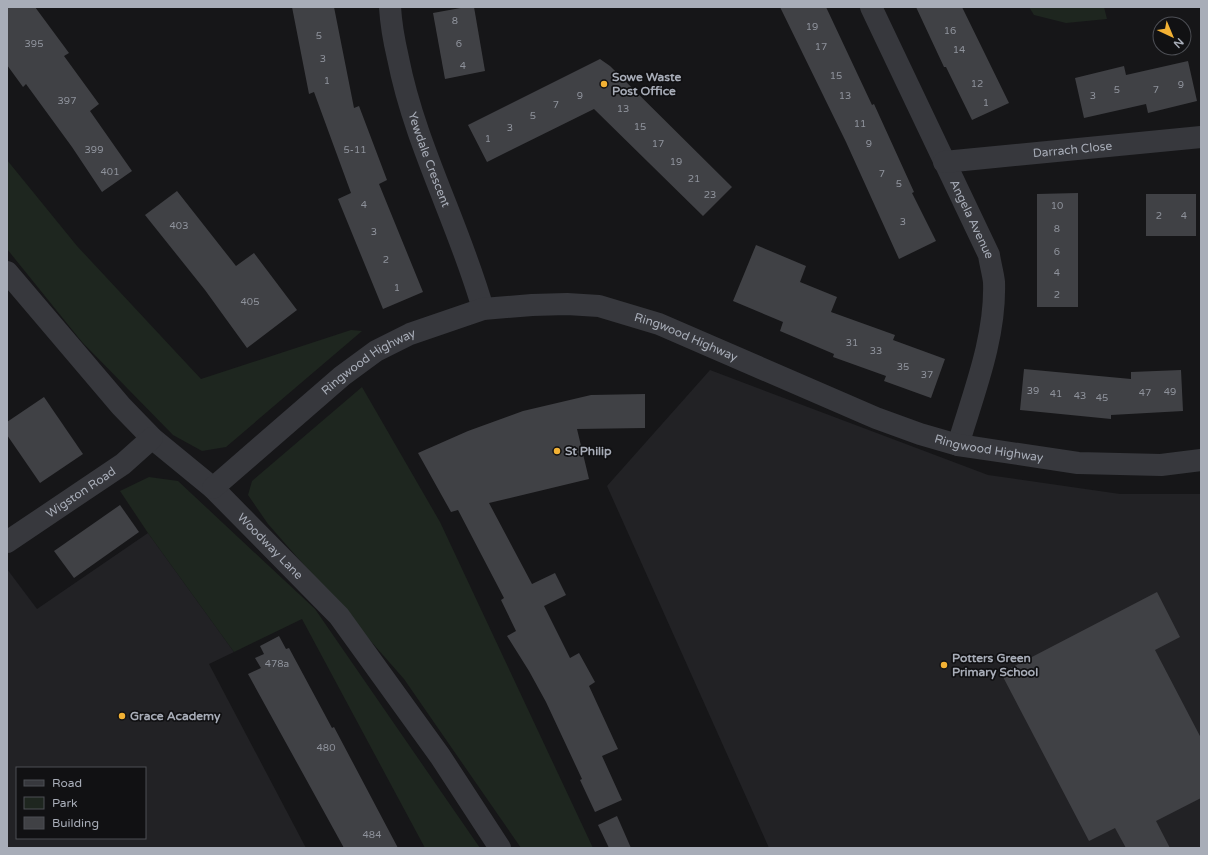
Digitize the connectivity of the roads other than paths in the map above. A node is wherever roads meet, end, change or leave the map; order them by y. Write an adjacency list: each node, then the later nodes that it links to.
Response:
1 (390, 7): 6 (street, Yewdale Crescent)
2 (872, 7): 4 (street, Angela Avenue)
3 (1201, 138): 4 (street, Darrach Close)
4 (944, 162): 8 (street, Angela Avenue)
5 (7, 272): 7 (street, Woodway Lane)
6 (483, 309): 8 (street, Ringwood Highway); 10 (street, Ringwood Highway)
7 (152, 438): 10 (street, Woodway Lane); 11 (street, Wigston Road)
8 (958, 444): 9 (street, Ringwood Highway)
9 (1201, 460)
10 (213, 488): 12 (street, Woodway Lane)
11 (7, 542)
12 (500, 848)

